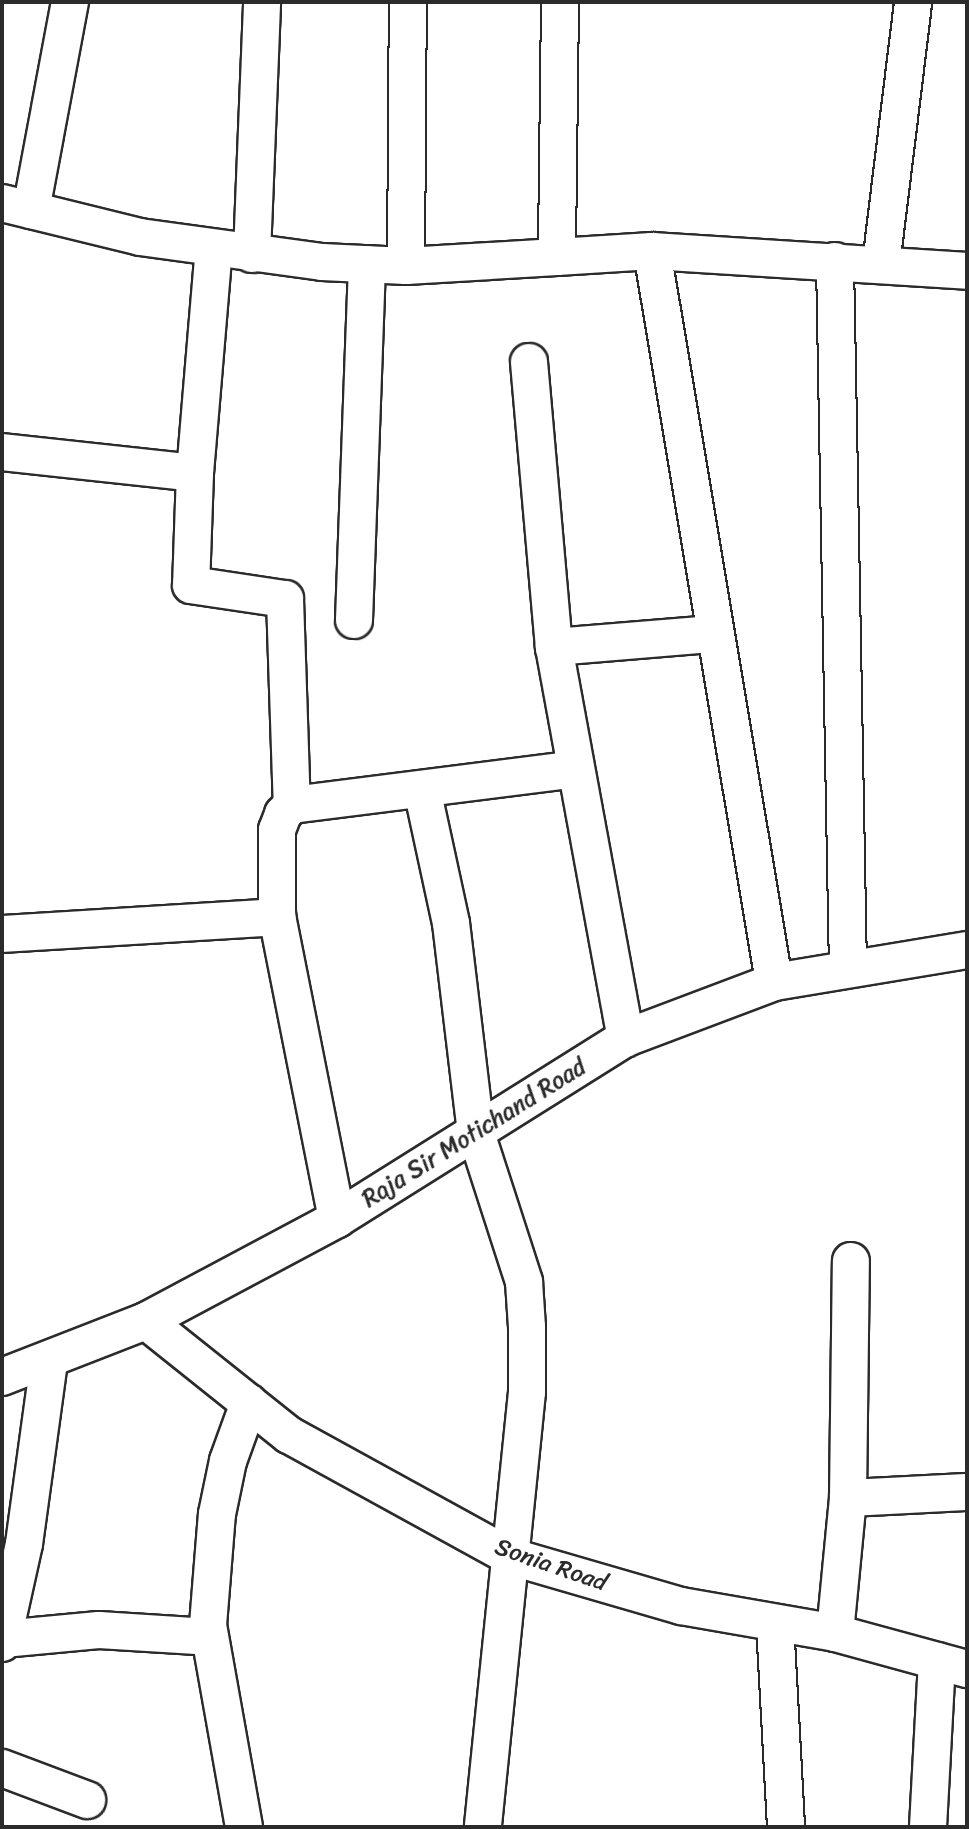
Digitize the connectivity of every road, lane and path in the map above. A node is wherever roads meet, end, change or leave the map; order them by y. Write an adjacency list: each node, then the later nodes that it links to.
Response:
1 (70, 2): 6 (street)
2 (262, 2): 9 (street)
3 (408, 2): 14 (street)
4 (560, 2): 10 (street)
5 (913, 2): 13 (street)
6 (17, 207): 7 (street)
7 (214, 249): 9 (street); 18 (street)
8 (652, 251): 10 (street); 11 (street); 20 (street)
9 (252, 254): 12 (street)
10 (557, 257): 14 (street)
11 (835, 261): 13 (street); 28 (street)
12 (367, 264): 14 (street); 19 (street)
13 (881, 264): 15 (street)
14 (406, 266)
15 (967, 271)
16 (529, 362): 21 (street)
17 (2, 452): 18 (street)
18 (195, 473): 24 (street)
19 (354, 620)
20 (713, 634): 21 (street); 29 (street)
21 (554, 647): 22 (street)
22 (576, 769): 23 (street); 30 (street)
23 (422, 789): 24 (street); 31 (street)
24 (292, 805): 25 (street)
25 (277, 917): 26 (street); 32 (street)
26 (2, 934)
27 (967, 950): 28 (street, Raja Sir Motichand Road)
28 (848, 968): 29 (street, Raja Sir Motichand Road)
29 (774, 982): 30 (street, Raja Sir Motichand Road)
30 (626, 1038): 31 (street, Raja Sir Motichand Road)
31 (476, 1133): 32 (street, Raja Sir Motichand Road); 40 (street)
32 (337, 1219): 34 (street, Raja Sir Motichand Road)
33 (851, 1261): 39 (street)
34 (146, 1321): 35 (street, Raja Sir Motichand Road); 37 (street, Sonia Road)
35 (49, 1362): 36 (street, Raja Sir Motichand Road); 44 (street)
36 (2, 1377)
37 (249, 1403): 40 (street, Sonia Road); 43 (street)
38 (967, 1492): 39 (street)
39 (848, 1498): 42 (street)
40 (509, 1556): 41 (street, Sonia Road); 49 (street)
41 (775, 1623): 42 (street, Sonia Road); 50 (street)
42 (835, 1633): 45 (street, Sonia Road)
43 (209, 1637): 44 (street); 48 (street)
44 (2, 1641)
45 (952, 1665): 51 (street)
46 (2, 1768): 47 (street)
47 (87, 1800)
48 (244, 1827)
49 (483, 1827)
50 (786, 1827)
51 (928, 1827)

